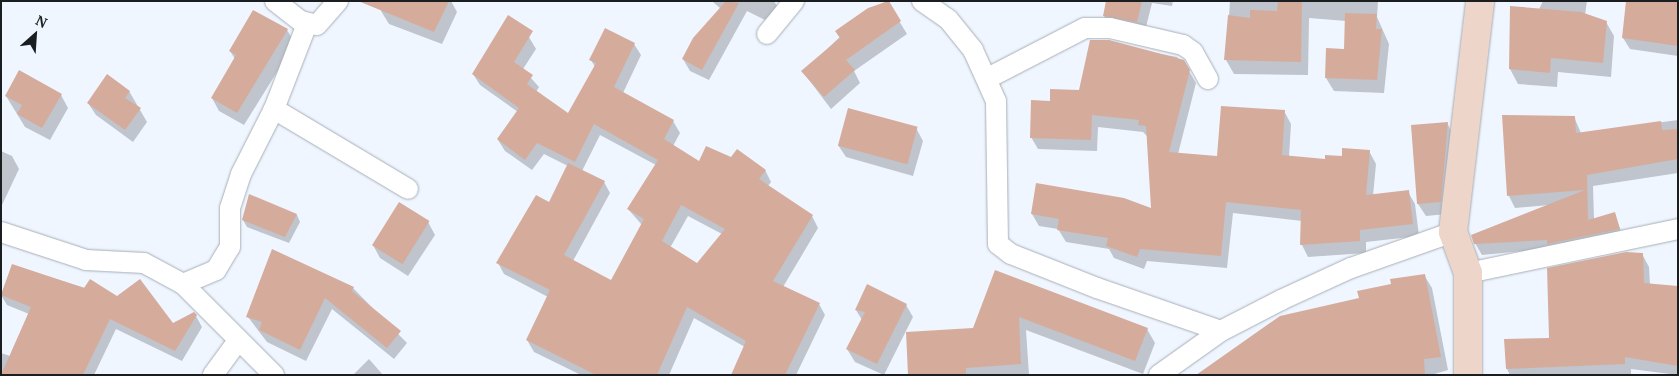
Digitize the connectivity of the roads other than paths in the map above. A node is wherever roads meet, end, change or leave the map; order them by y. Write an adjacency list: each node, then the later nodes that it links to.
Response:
1 (275, 1): 6 (street)
2 (338, 1): 6 (street)
3 (794, 1): 7 (street)
4 (922, 1): 8 (street)
5 (1480, 1): 14 (street)
6 (307, 24): 10 (street)
7 (767, 34)
8 (988, 78): 9 (street); 17 (street)
9 (1208, 79)
10 (274, 109): 11 (street); 16 (street)
11 (408, 189)
12 (1678, 228): 15 (street)
13 (1, 232): 16 (street)
14 (1453, 232): 15 (street); 17 (street)
15 (1468, 273): 22 (street)
16 (183, 284): 18 (street)
17 (1221, 331): 21 (street)
18 (237, 342): 19 (street); 20 (street)
19 (213, 375)
20 (274, 375)
21 (1159, 375)
22 (1468, 375)

